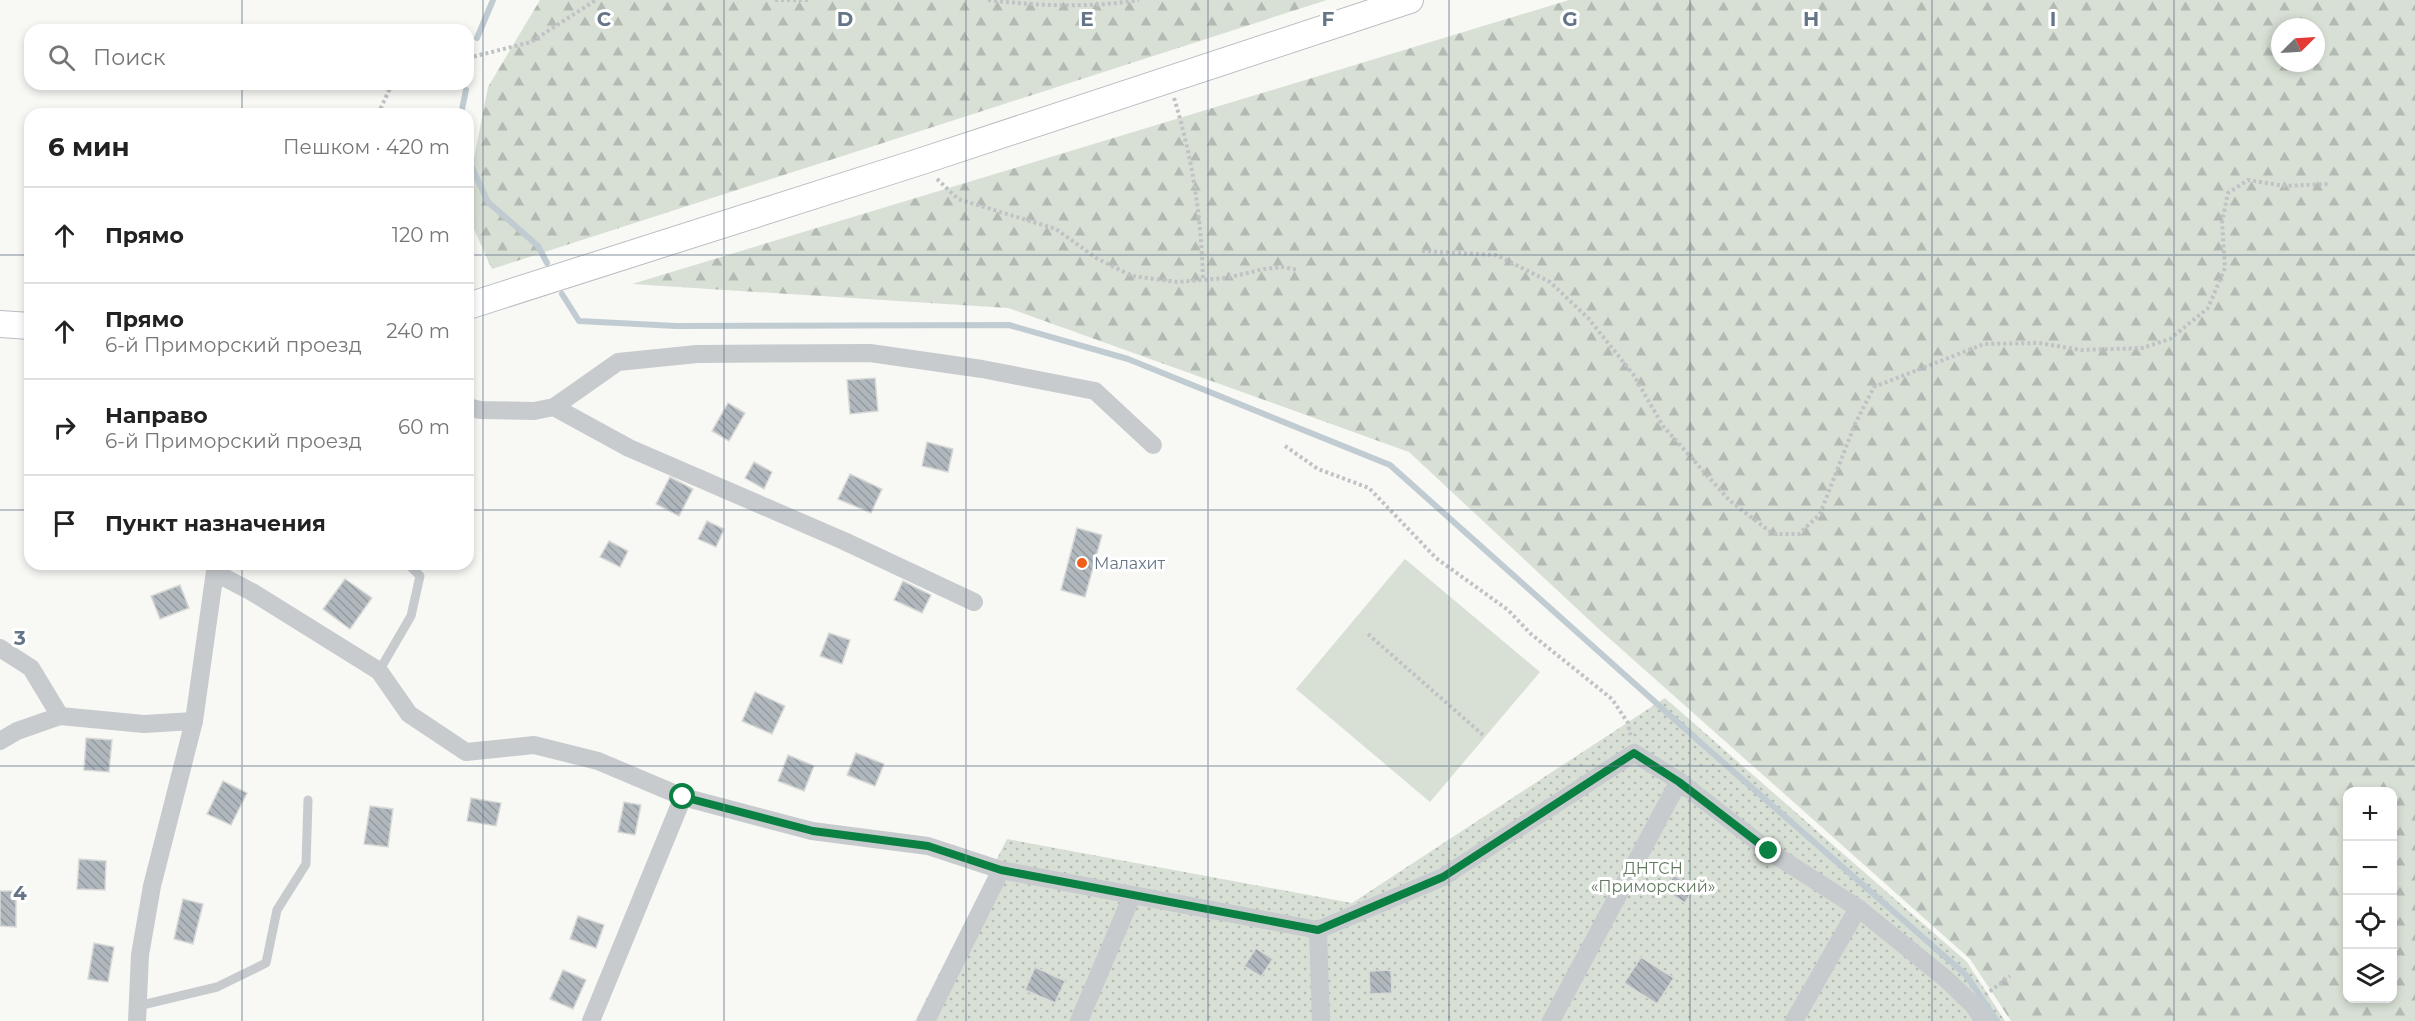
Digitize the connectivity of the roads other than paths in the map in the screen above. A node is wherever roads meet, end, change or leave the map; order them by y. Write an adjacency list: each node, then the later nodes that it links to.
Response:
1 (1410, 0): 2 (main road)
2 (474, 304)
3 (0, 324): 4 (main road)
4 (24, 326)
5 (474, 407): 6 (street)
6 (555, 407): 7 (street); 11 (street)
7 (1153, 445)
8 (219, 570): 15 (street)
9 (223, 570): 13 (street)
10 (414, 570): 13 (lane)
11 (974, 602)
12 (0, 648): 14 (street)
13 (380, 671): 18 (street)
14 (60, 716): 15 (street); 16 (street)
15 (194, 721): 24 (street)
16 (0, 741)
17 (1679, 782): 22 (street); 23 (street); 29 (street)
18 (683, 797): 20 (street); 25 (street)
19 (308, 800): 24 (lane)
20 (1001, 870): 21 (street); 26 (street)
21 (1132, 896): 23 (street); 27 (street)
22 (1858, 908): 30 (street); 31 (street)
23 (1318, 930): 28 (street)
24 (137, 1014)
25 (591, 1021)
26 (926, 1021)
27 (1079, 1021)
28 (1321, 1021)
29 (1551, 1021)
30 (1794, 1021)
31 (1984, 1021)

